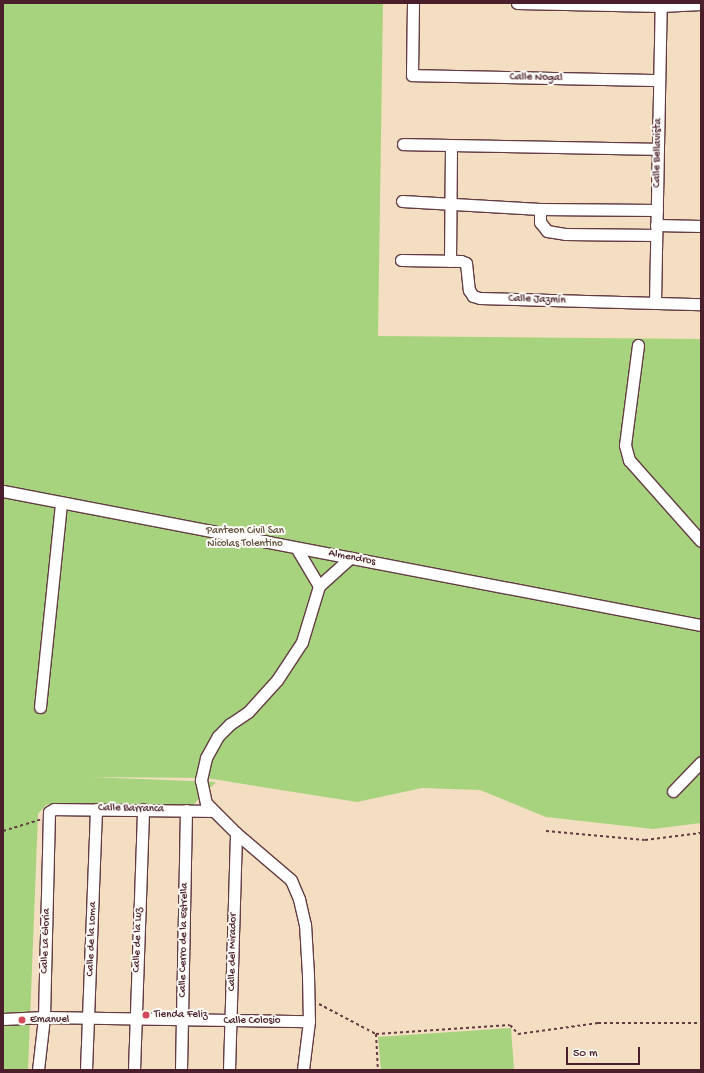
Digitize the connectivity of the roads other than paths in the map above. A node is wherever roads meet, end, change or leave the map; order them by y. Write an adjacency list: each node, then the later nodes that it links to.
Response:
1 (413, 3): 5 (street, Calle Nogal)
2 (517, 3): 3 (street)
3 (661, 4): 4 (street); 5 (street, Calle Bellavista)
4 (701, 4)
5 (659, 80): 8 (street, Calle Bellavista)
6 (403, 144): 7 (street)
7 (450, 146): 8 (street); 10 (street)
8 (658, 149): 12 (street, Calle Bellavista)
9 (402, 201): 10 (street)
10 (450, 204): 11 (street); 16 (street)
11 (540, 209): 12 (street); 14 (street)
12 (657, 210): 14 (street, Calle Bellavista)
13 (701, 226): 14 (street)
14 (656, 230): 17 (street, Calle Bellavista)
15 (401, 260): 16 (street, Calle Jazmín)
16 (450, 261): 17 (street, Calle Jazmín)
17 (655, 303): 18 (street, Calle Jazmín)
18 (701, 304)
19 (638, 345): 22 (street)
20 (3, 491): 21 (street, Almendros)
21 (61, 503): 23 (street, Almendros); 27 (street)
22 (701, 541)
23 (297, 549): 24 (street, Almendros); 25 (street)
24 (350, 558): 25 (street); 26 (street, Almendros)
25 (319, 586): 33 (street)
26 (701, 625)
27 (40, 707)
28 (701, 762): 29 (street)
29 (673, 791)
30 (96, 809): 31 (street, Calle Barranca); 34 (street, Calle Barranca); 38 (street, Calle de la Loma)
31 (143, 809): 32 (street, Calle Barranca); 39 (street, Calle de la Luz)
32 (186, 810): 33 (street, Calle Barranca); 40 (street, Calle Cerro de la Estrella)
33 (213, 811): 35 (street)
34 (49, 813): 36 (street, Calle La Gloria)
35 (236, 834): 41 (street, Calle del Mirador); 42 (street)
36 (44, 1017): 37 (street, Calle Colosio); 38 (street, Calle Colosio); 43 (street, Calle La Gloria)
37 (3, 1019)
38 (89, 1019): 39 (street, Calle Colosio); 44 (street, Calle de la Loma)
39 (135, 1020): 40 (street, Calle Colosio); 45 (street, Calle de la Luz)
40 (183, 1021): 41 (street, Calle Colosio); 46 (street, Calle Cerro de la Estrella)
41 (232, 1021): 42 (street, Calle Colosio); 47 (street, Calle del Mirador)
42 (309, 1021): 48 (street)
43 (38, 1070)
44 (86, 1070)
45 (134, 1070)
46 (181, 1070)
47 (229, 1070)
48 (303, 1070)

